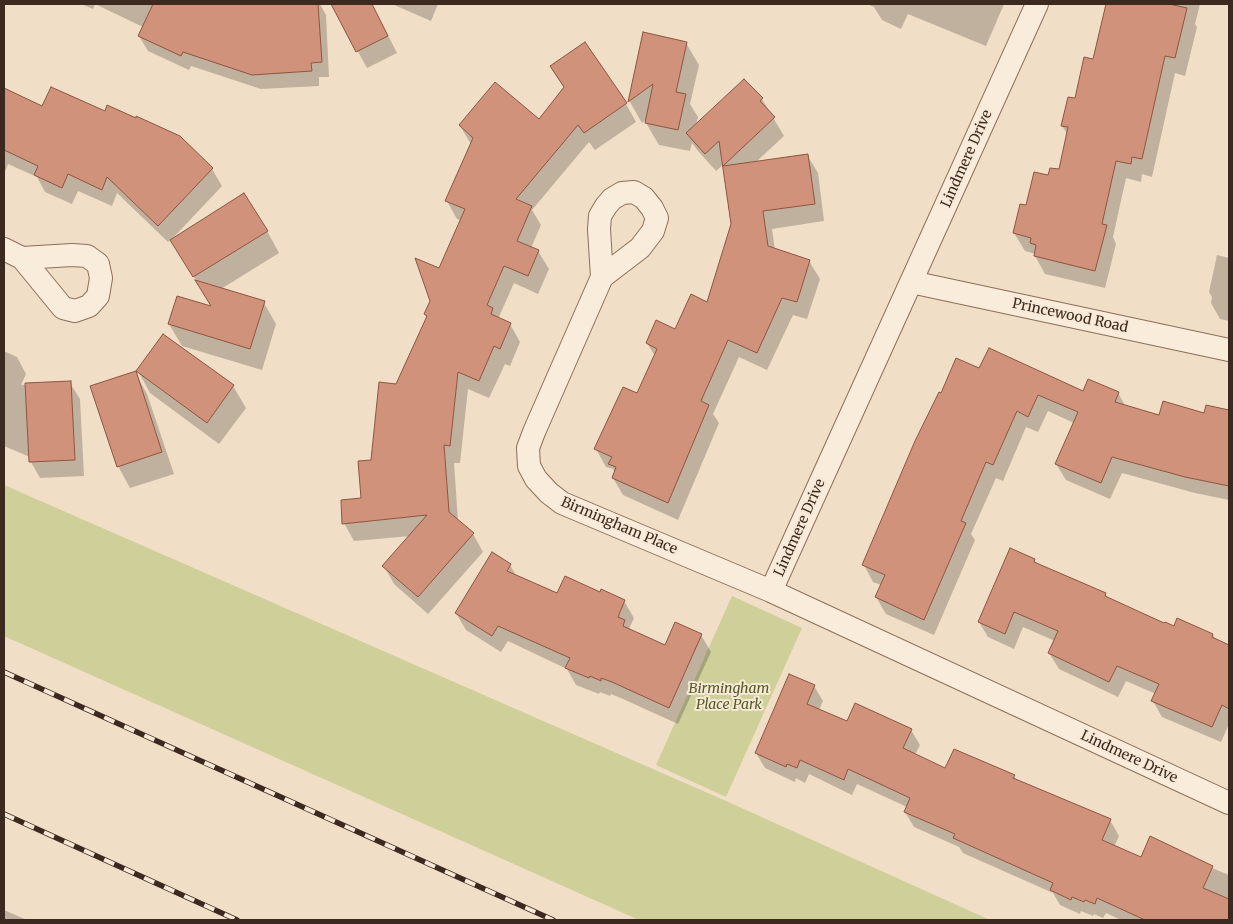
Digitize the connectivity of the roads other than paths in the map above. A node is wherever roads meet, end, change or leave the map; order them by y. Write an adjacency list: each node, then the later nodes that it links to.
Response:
1 (1037, 4): 3 (street, Lindmere Drive)
2 (602, 277): 5 (street, Birmingham Place)
3 (911, 282): 4 (street, Princewood Road); 5 (street, Lindmere Drive)
4 (1229, 350)
5 (771, 591): 6 (street, Lindmere Drive)
6 (1229, 803)

